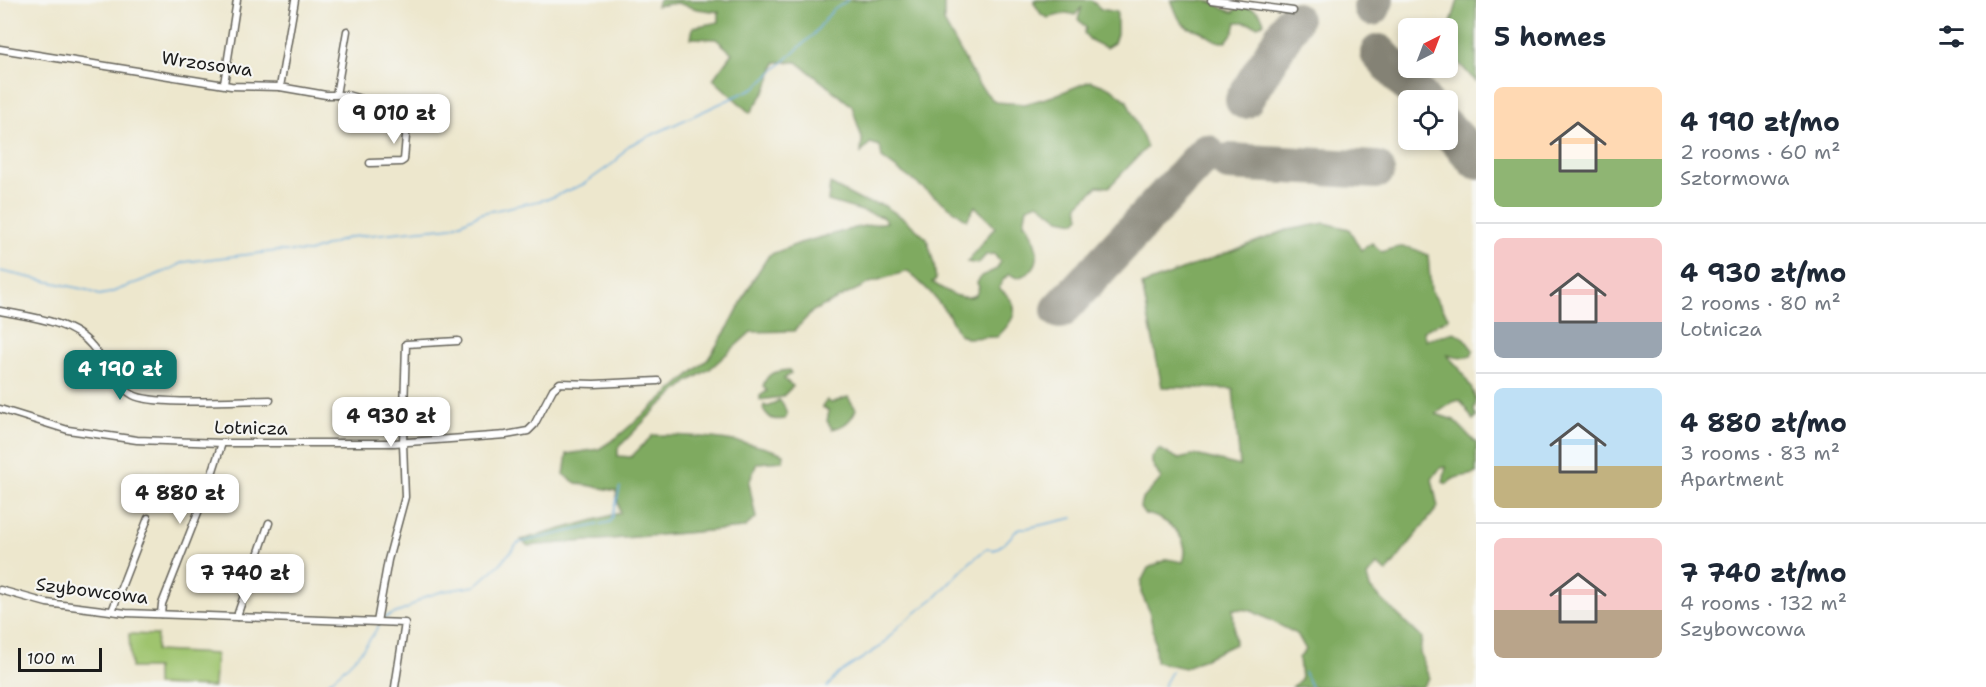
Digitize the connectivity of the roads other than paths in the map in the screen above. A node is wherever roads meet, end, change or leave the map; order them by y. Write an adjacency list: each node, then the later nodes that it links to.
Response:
1 (237, 0): 7 (street)
2 (295, 0): 8 (street)
3 (1212, 0): 4 (street)
4 (1293, 11)
5 (347, 31): 9 (street)
6 (0, 49): 7 (street, Wrzosowa)
7 (224, 84): 8 (street, Wrzosowa)
8 (280, 87): 9 (street, Wrzosowa)
9 (336, 95): 10 (street, Wrzosowa)
10 (370, 163)
11 (0, 311): 14 (street)
12 (458, 341): 17 (street)
13 (658, 381): 17 (street, Lotnicza)
14 (270, 400)
15 (0, 409): 16 (street, Lotnicza)
16 (222, 443): 17 (street, Lotnicza); 22 (street)
17 (403, 443): 24 (street)
18 (148, 518): 21 (street)
19 (269, 523): 23 (street)
20 (0, 590): 21 (street, Szybowcowa)
21 (112, 611): 22 (street, Szybowcowa)
22 (161, 614): 23 (street, Szybowcowa)
23 (238, 617): 24 (street, Szybowcowa)
24 (377, 622): 25 (street, Szybowcowa)
25 (395, 687)

